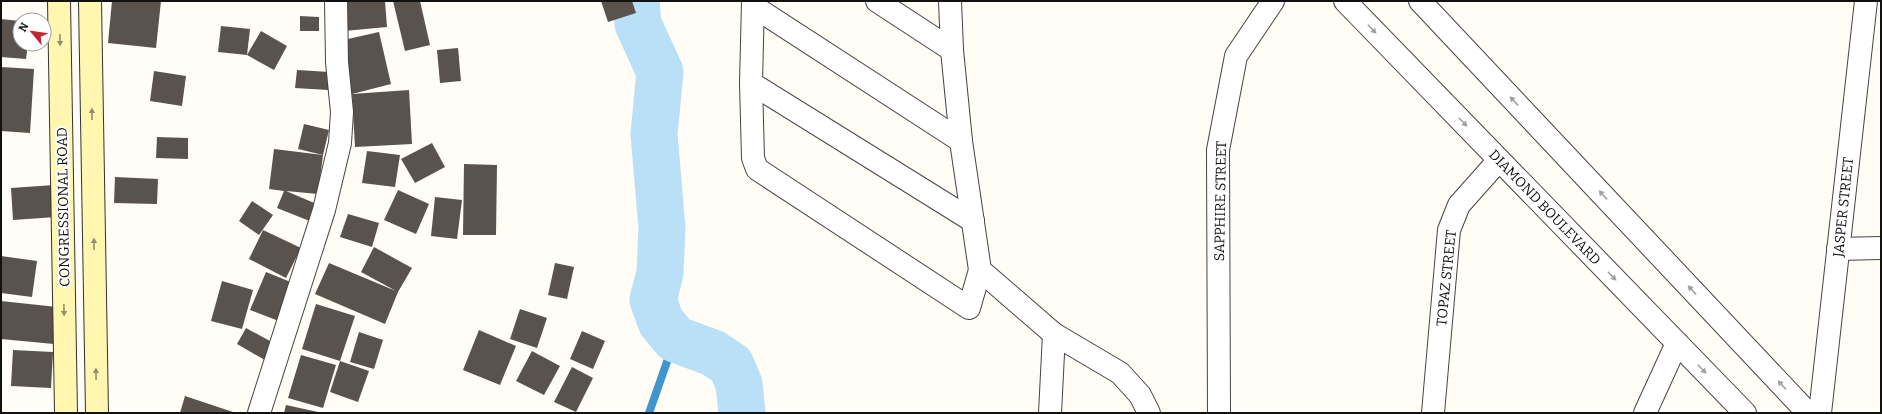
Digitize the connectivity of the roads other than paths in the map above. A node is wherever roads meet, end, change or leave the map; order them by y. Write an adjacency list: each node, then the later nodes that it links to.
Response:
1 (59, 1): 21 (main road, CONGRESSIONAL ROAD, one-way to 21)
2 (90, 1): 22 (main road, one-way to 2)
3 (336, 1): 23 (street)
4 (877, 1): 11 (street)
5 (950, 1): 11 (street)
6 (1273, 1): 26 (street, SAPPHIRE STREET)
7 (1345, 1): 14 (street, DIAMOND BOULEVARD, one-way to 14)
8 (1420, 1): 30 (street, one-way to 8)
9 (1866, 1): 17 (street, JASPER STREET)
10 (753, 3): 12 (street); 13 (street)
11 (952, 50): 13 (street)
12 (751, 83): 15 (street); 18 (street)
13 (961, 141): 15 (street)
14 (1499, 160): 20 (street, DIAMOND BOULEVARD, one-way to 20); 27 (street, TOPAZ STREET)
15 (974, 221): 18 (street)
16 (1881, 248): 17 (street)
17 (1838, 249): 31 (street, JASPER STREET)
18 (980, 270): 19 (street)
19 (1054, 334): 24 (street); 25 (street)
20 (1677, 343): 28 (street); 29 (street, DIAMOND BOULEVARD, one-way to 29)
21 (66, 413)
22 (97, 413)
23 (259, 413)
24 (1050, 413)
25 (1148, 413)
26 (1219, 413)
27 (1433, 413)
28 (1645, 413)
29 (1745, 413)
30 (1808, 413)
31 (1820, 413)

